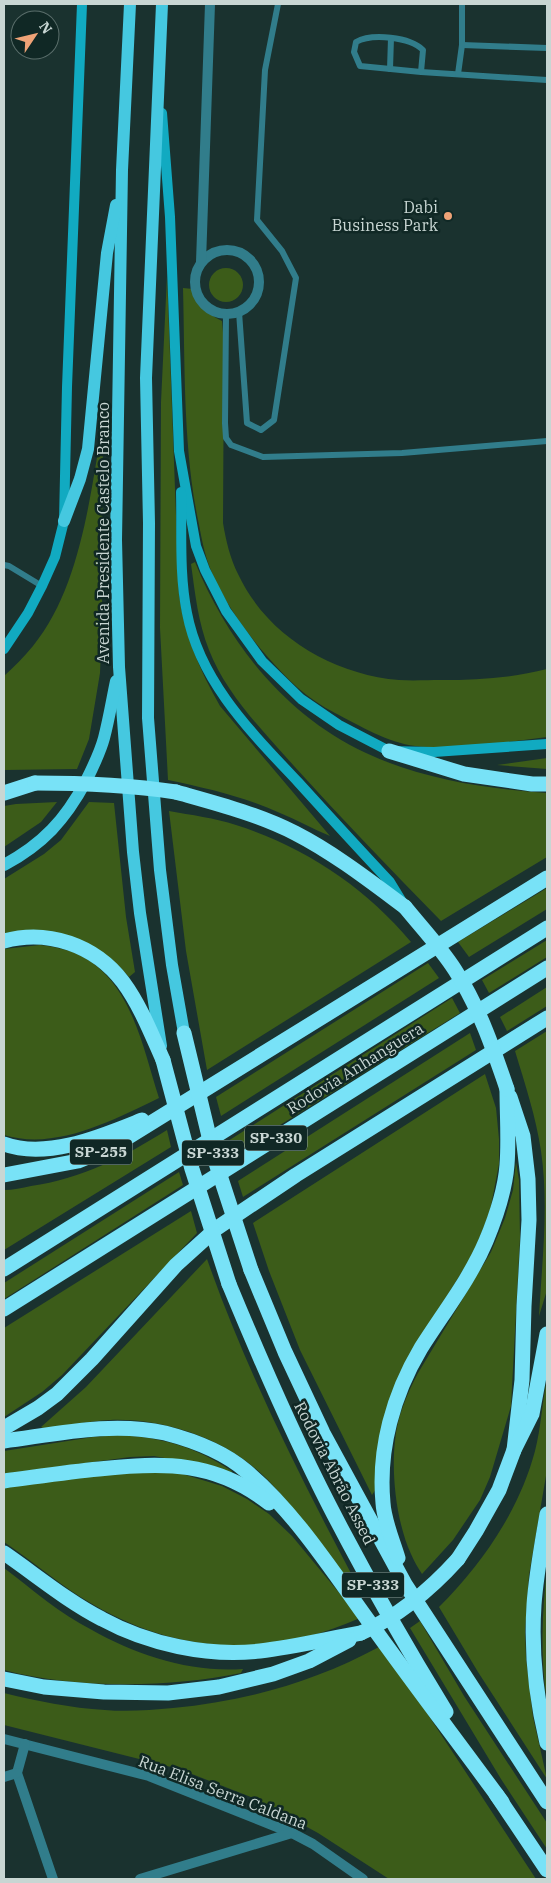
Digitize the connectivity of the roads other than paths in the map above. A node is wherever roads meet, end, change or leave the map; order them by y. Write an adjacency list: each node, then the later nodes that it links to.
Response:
1 (82, 4): 21 (main road)
2 (130, 4): 15 (main road, Avenida Presidente Castelo Branco)
3 (162, 4): 13 (main road)
4 (210, 4): 16 (street)
5 (278, 4): 17 (lane)
6 (462, 4): 8 (lane)
7 (391, 38): 10 (lane); 10 (lane); 11 (lane)
8 (462, 45): 9 (lane); 12 (lane)
9 (547, 48)
10 (390, 69): 11 (lane)
11 (421, 72): 12 (lane)
12 (458, 74): 14 (lane)
13 (159, 76): 20 (main road); 39 (main road)
14 (547, 80)
15 (122, 170): 21 (main road); 25 (main road, Avenida Presidente Castelo Branco)
16 (201, 262): 17 (street); 18 (street)
17 (239, 312): 18 (street)
18 (226, 315): 19 (lane)
19 (547, 441)
20 (179, 452): 27 (main road); 34 (main road)
21 (64, 521): 23 (main road)
22 (4, 565): 23 (lane)
23 (42, 586): 24 (main road)
24 (4, 649)
25 (119, 666): 32 (main road); 40 (main road, Avenida Presidente Castelo Branco)
26 (547, 744): 27 (main road)
27 (389, 751): 30 (highway)
28 (4, 782): 29 (highway)
29 (35, 783): 31 (highway); 34 (highway, bridge)
30 (547, 784)
31 (4, 793)
32 (4, 865)
33 (547, 878): 42 (highway)
34 (405, 907): 41 (highway, bridge)
35 (547, 928): 45 (highway, Rodovia Anhanguera / SP-330)
36 (4, 941): 40 (highway, Rodovia Abrão Assed)
37 (547, 968): 46 (highway, Rodovia Anhanguera / SP-330)
38 (547, 1018): 48 (highway)
39 (184, 1033): 55 (highway, Rodovia Abrão Assed / SP-333, bridge)
40 (163, 1060): 63 (highway, Rodovia Abrão Assed / SP-333, bridge)
41 (507, 1089): 50 (highway); 55 (highway)
42 (187, 1101): 43 (highway); 44 (highway, SP-255)
43 (4, 1144)
44 (4, 1175)
45 (4, 1269)
46 (4, 1309)
47 (547, 1334): 50 (highway)
48 (4, 1428)
49 (4, 1441): 53 (highway)
50 (514, 1450): 56 (highway, bridge)
51 (4, 1480): 53 (highway)
52 (547, 1514): 59 (highway)
53 (293, 1520): 63 (highway)
54 (4, 1553): 56 (highway)
55 (405, 1584): 64 (highway, Rodovia Abrão Assed / SP-333)
56 (361, 1633): 57 (highway)
57 (4, 1679)
58 (4, 1739): 60 (street, Rua Elisa Serra Caldana)
59 (547, 1743)
60 (25, 1744): 61 (street); 65 (street, Rua Elisa Serra Caldana)
61 (17, 1773): 62 (street); 67 (street)
62 (4, 1777)
63 (502, 1802): 66 (highway, Rodovia Abrão Assed / SP-333)
64 (547, 1802)
65 (292, 1833): 68 (street); 69 (street, Rua Elisa Serra Caldana)
66 (547, 1870)
67 (52, 1879)
68 (140, 1879)
69 (363, 1879)

